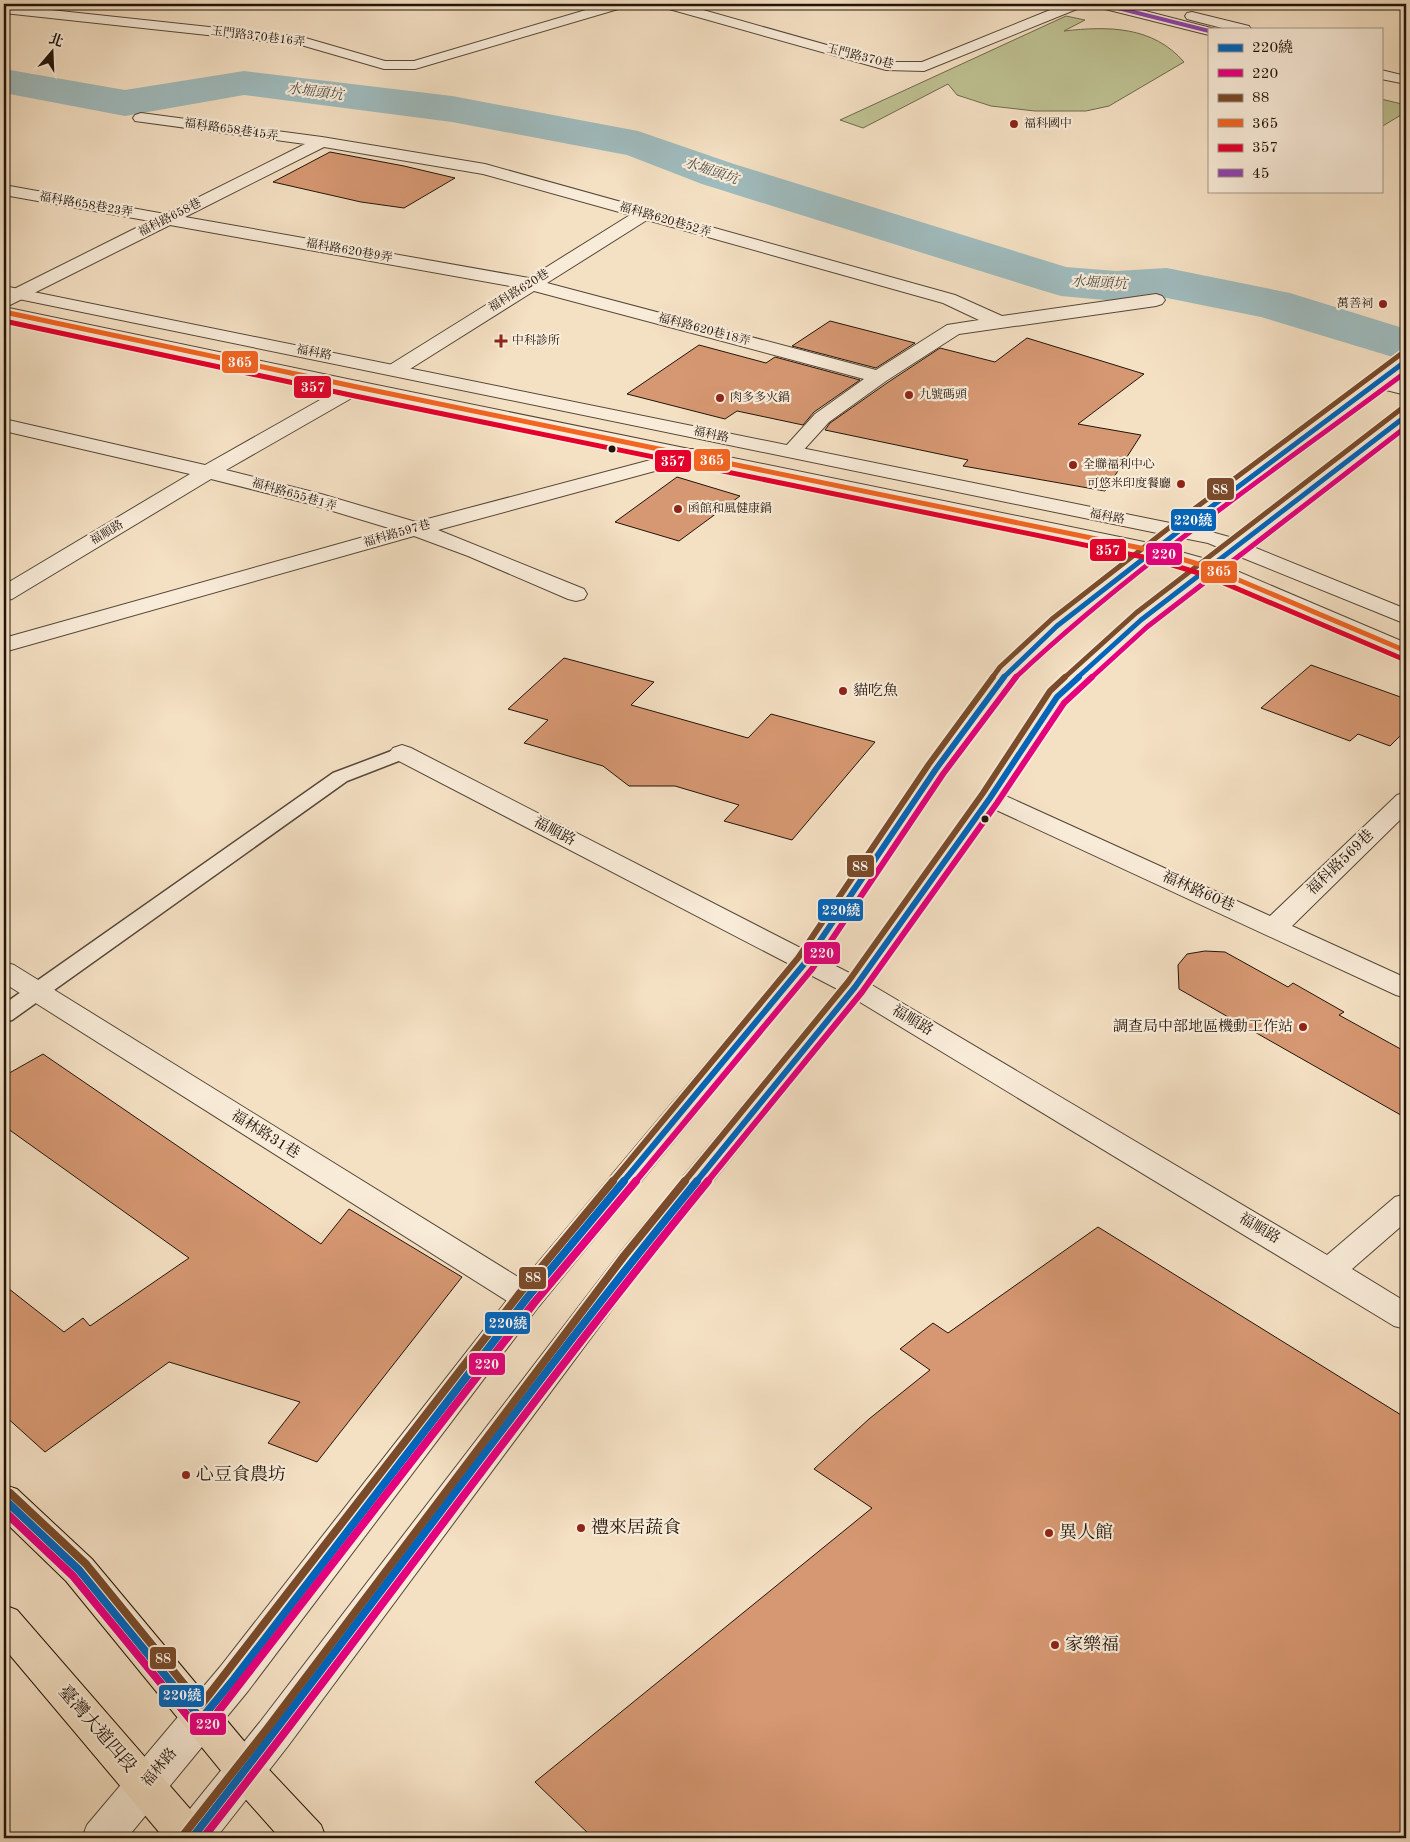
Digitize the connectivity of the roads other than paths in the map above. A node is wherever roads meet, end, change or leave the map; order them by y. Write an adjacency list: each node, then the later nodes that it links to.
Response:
1 (620, 4): 6 (street, 玉門路370巷16弄)
2 (666, 4): 3 (street, 玉門路370巷)
3 (1077, 4)
4 (1102, 4): 8 (street)
5 (1143, 4): 7 (street)
6 (4, 9)
7 (1240, 28)
8 (1208, 31)
9 (1382, 63): 10 (street)
10 (1406, 69)
11 (1382, 74): 12 (street)
12 (1406, 80)
13 (141, 118): 14 (street, 福科路658巷45弄)
14 (322, 142): 16 (street, 福科路620巷52弄); 17 (street, 福科路658巷)
15 (4, 190): 17 (street, 福科路658巷23弄)
16 (644, 214): 18 (street, 福科路620巷); 22 (street, 福科路620巷52弄)
17 (168, 219): 18 (street, 福科路620巷9弄); 19 (street, 福科路658巷)
18 (530, 284): 24 (street, 福科路620巷); 25 (street, 福科路620巷18弄)
19 (9, 295): 24 (street, 福科路)
20 (1156, 300): 22 (street)
21 (4, 312): 27 (street, 福科路)
22 (1001, 323): 25 (street)
23 (1406, 361): 26 (street, 福林路)
24 (394, 370): 31 (street, 福科路)
25 (879, 377): 31 (street)
26 (1377, 382): 28 (street); 35 (street, 福林路)
27 (357, 387): 32 (street, 福科路); 33 (street, 福順路)
28 (1406, 388)
29 (1406, 416): 36 (street)
30 (4, 425): 33 (street, 福科路655巷1弄)
31 (792, 451): 35 (street, 福科路)
32 (692, 455): 34 (street, 福科路597巷); 37 (street, 福科路)
33 (210, 471): 34 (street, 福科路655巷1弄); 39 (street, 福順路)
34 (415, 529): 40 (street, 福科路655巷1弄); 42 (street, 福科路597巷)
35 (1179, 531): 36 (street, 福科路); 37 (street, 福林路)
36 (1235, 547): 38 (street); 41 (street, 福科路)
37 (1155, 551): 38 (street, 福科路); 48 (street, 福林路)
38 (1208, 567): 43 (street, 福科路); 45 (street)
39 (4, 594)
40 (576, 594)
41 (1406, 617)
42 (4, 645)
43 (1406, 651)
44 (402, 753): 48 (street, 福順路); 52 (lane)
45 (990, 798): 47 (street, 福林路60巷); 50 (street)
46 (1406, 800): 47 (street, 福科路569巷)
47 (1275, 927): 51 (street, 福林路60巷)
48 (805, 963): 50 (street, 福順路); 56 (street, 福林路)
49 (4, 971): 52 (street, 福林路31巷)
50 (855, 987): 55 (street, 福順路); 61 (street)
51 (1406, 989)
52 (36, 992): 53 (lane); 56 (street, 福林路31巷)
53 (4, 1015)
54 (1406, 1204): 55 (street)
55 (1329, 1271): 57 (street, 福順路)
56 (527, 1298): 60 (street, 福林路)
57 (1406, 1317)
58 (4, 1499): 60 (main road)
59 (4, 1621): 62 (main road, 臺灣大道四段)
60 (201, 1719): 61 (main road); 62 (street, 福林路)
61 (245, 1772): 64 (street); 65 (main road)
62 (146, 1785): 63 (street, 福林路); 64 (main road, 臺灣大道四段)
63 (102, 1838)
64 (190, 1838)
65 (306, 1838)

